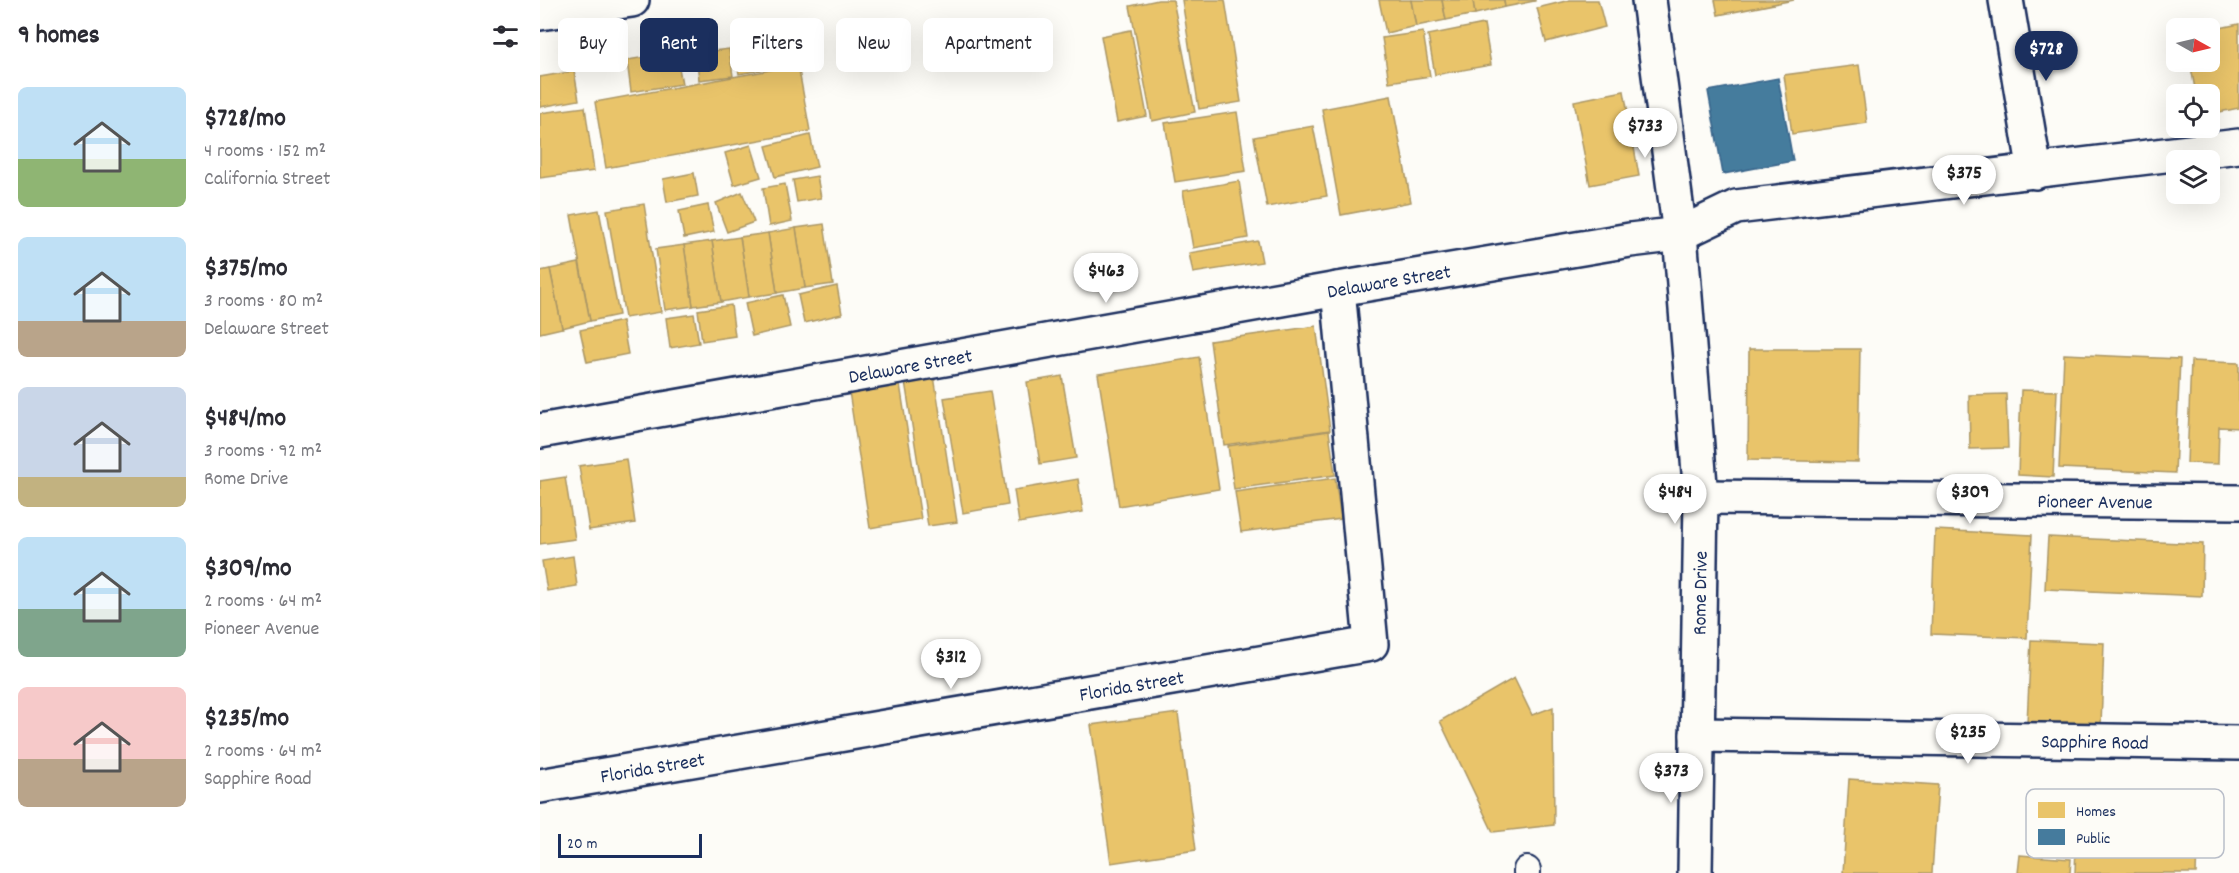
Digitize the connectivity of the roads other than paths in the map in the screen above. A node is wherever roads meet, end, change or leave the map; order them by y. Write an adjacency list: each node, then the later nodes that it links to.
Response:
1 (632, 0): 4 (street)
2 (1649, 0): 7 (street, Rome Drive)
3 (2006, 0): 6 (street)
4 (540, 13)
5 (2239, 146): 6 (street, Delaware Street)
6 (2035, 172): 7 (street, Delaware Street)
7 (1680, 234): 8 (street, Delaware Street); 10 (street, Rome Drive)
8 (1338, 289): 9 (street, Delaware Street); 14 (street, Florida Street)
9 (540, 431)
10 (1701, 497): 11 (street, Pioneer Avenue); 12 (street, Rome Drive)
11 (2239, 502)
12 (1697, 735): 13 (street, Sapphire Road); 15 (street, Rome Drive)
13 (2239, 743)
14 (540, 786)
15 (1695, 873)

